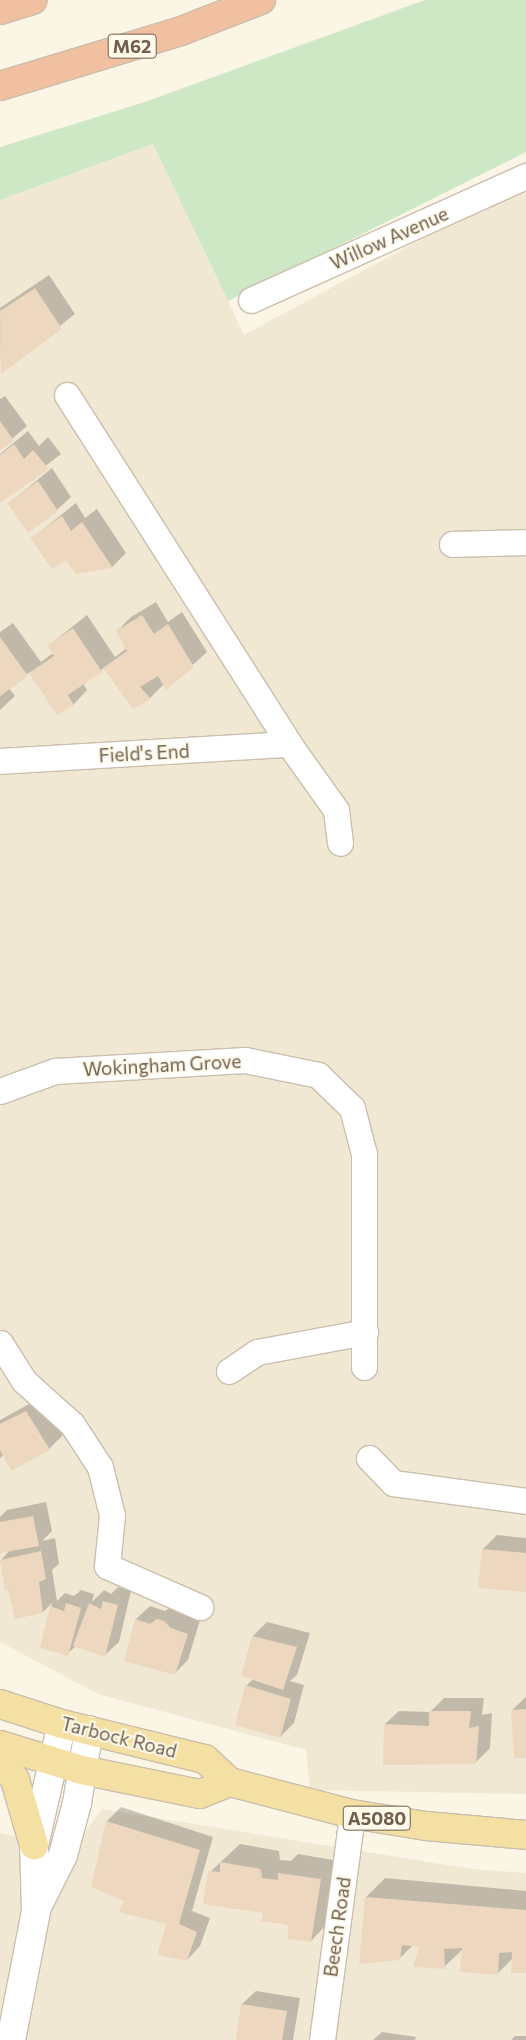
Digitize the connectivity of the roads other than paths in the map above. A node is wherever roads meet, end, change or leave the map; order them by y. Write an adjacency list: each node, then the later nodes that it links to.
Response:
1 (33, 0): 3 (highway)
2 (261, 0): 4 (highway, M62)
3 (0, 10)
4 (0, 86)
5 (526, 176): 6 (street, Willow Avenue)
6 (251, 300)
7 (67, 395): 10 (street)
8 (526, 542): 9 (street)
9 (452, 544)
10 (289, 744): 11 (street, Field's End); 12 (street)
11 (0, 761)
12 (340, 843)
13 (0, 1090): 14 (street, Wokingham Grove)
14 (366, 1332): 16 (street, Wokingham Grove); 17 (street)
15 (0, 1343): 20 (street)
16 (364, 1367)
17 (229, 1371)
18 (369, 1458): 19 (street)
19 (526, 1501)
20 (200, 1607)
21 (4, 1703): 22 (main road, Tarbock Road / A5080)
22 (62, 1724): 23 (main road, Tarbock Road / A5080); 26 (street)
23 (89, 1730): 27 (street); 28 (main road, Tarbock Road / A5080)
24 (0, 1745): 26 (main road, Tarbock Road)
25 (0, 1759): 31 (main road)
26 (55, 1762): 27 (main road, Tarbock Road); 31 (street)
27 (82, 1770): 28 (main road, Tarbock Road); 32 (street)
28 (230, 1782): 29 (main road, Tarbock Road / A5080)
29 (352, 1814): 30 (main road, Tarbock Road / A5080); 34 (street, Beech Road)
30 (526, 1835)
31 (34, 1846): 32 (street)
32 (36, 1911): 33 (street)
33 (8, 2030)
34 (322, 2040)

